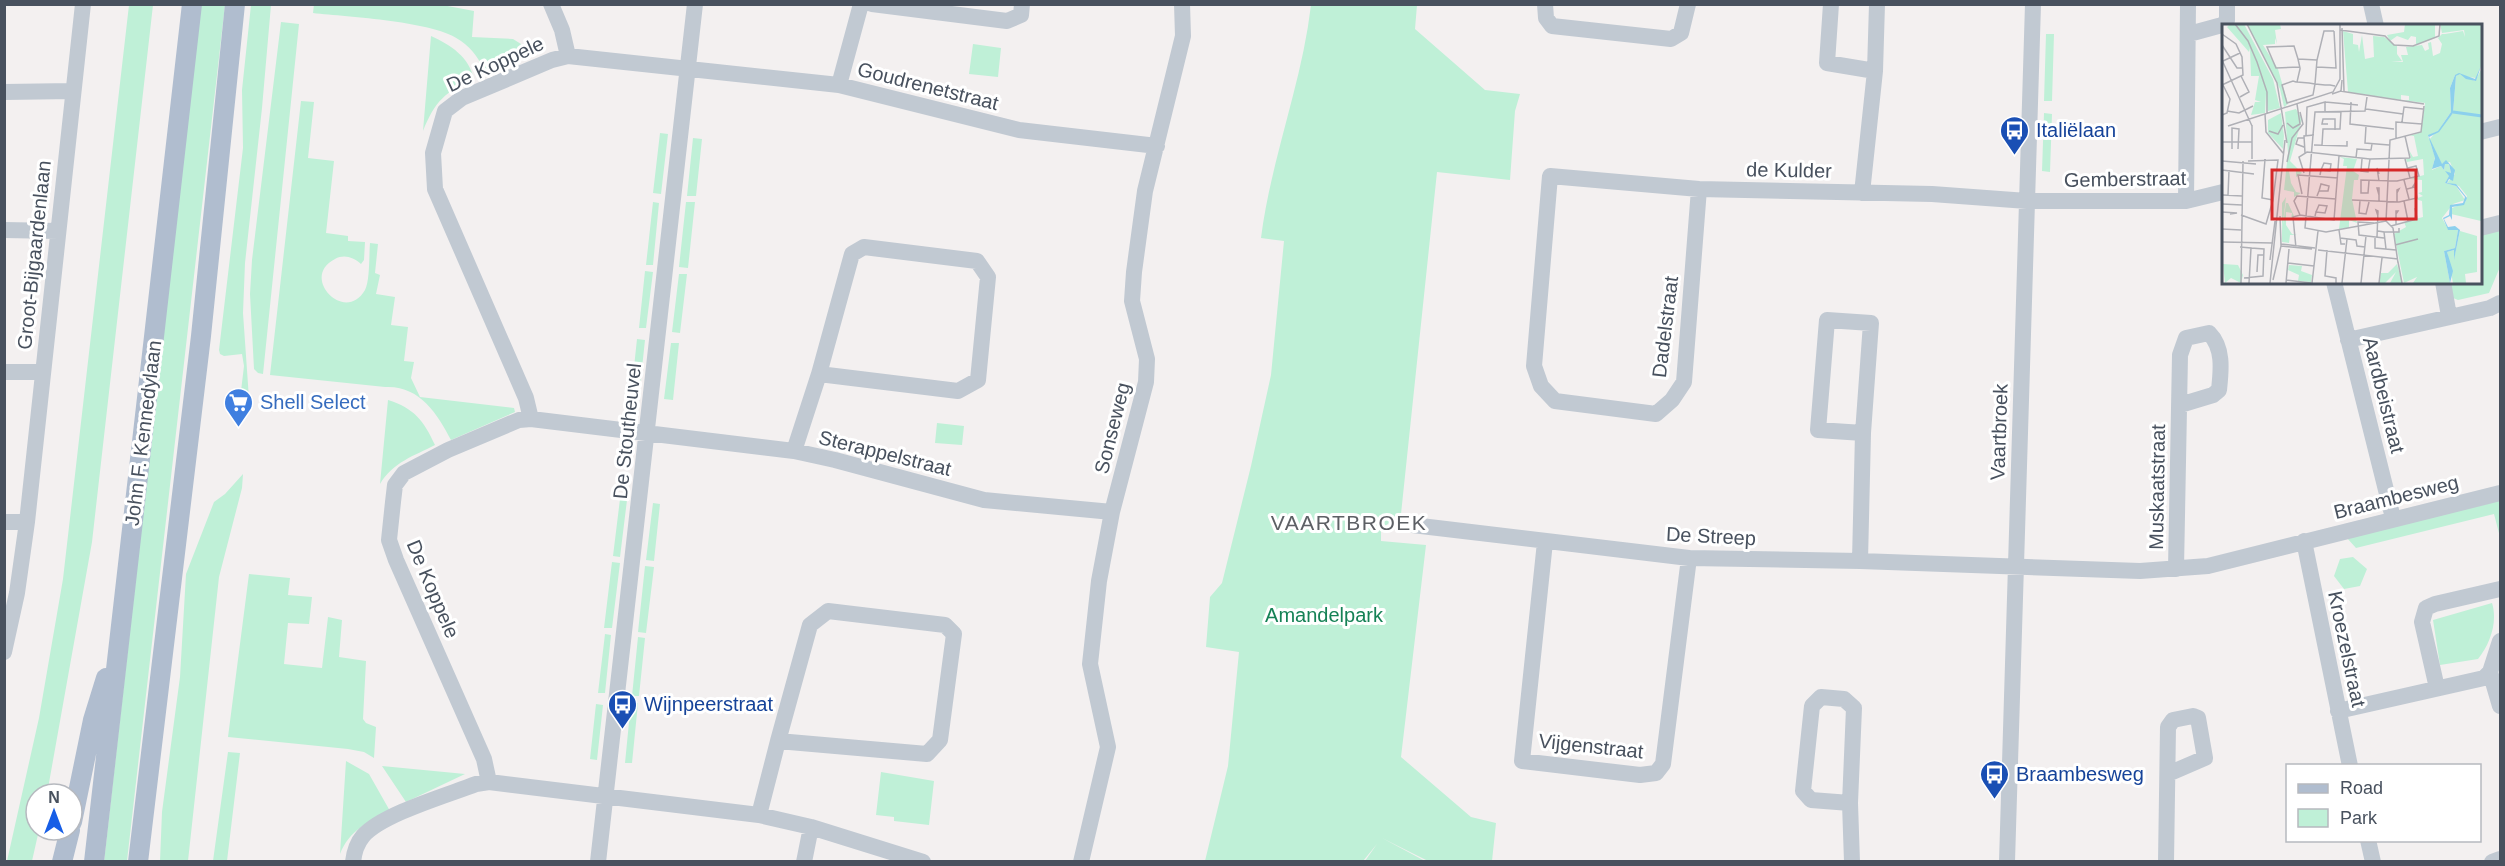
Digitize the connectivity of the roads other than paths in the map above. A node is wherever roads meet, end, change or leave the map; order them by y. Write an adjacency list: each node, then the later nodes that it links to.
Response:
1 (83, 4): 26 (street, Groot-Bijgaardenlaan)
2 (192, 4): 67 (main road, John F. Kennedylaan)
3 (235, 4): 81 (main road)
4 (551, 4): 22 (street, De Koppele)
5 (695, 4): 23 (street, De Stoutheuvel)
6 (861, 4): 25 (street)
7 (872, 4): 8 (street)
8 (1022, 4)
9 (1182, 4): 30 (street, Sonseweg)
10 (1545, 4): 11 (street)
11 (1688, 4)
12 (1831, 4): 24 (street)
13 (1877, 4): 24 (street)
14 (2033, 4): 35 (street, Vaartbroek)
15 (2188, 4): 21 (street)
16 (2227, 4): 18 (street)
17 (2371, 4): 19 (street)
18 (2223, 24)
19 (2376, 24)
20 (2222, 25): 21 (street)
21 (2189, 34): 36 (street)
22 (568, 56): 23 (street, De Koppele); 50 (street, De Koppele)
23 (688, 69): 25 (street, Goudrenetstraat); 51 (street, De Stoutheuvel)
24 (1875, 71): 34 (street)
25 (839, 86): 30 (street, Goudrenetstraat)
26 (73, 91): 27 (street); 40 (street, Groot-Bijgaardenlaan)
27 (4, 92)
28 (2500, 127): 29 (street)
29 (2481, 132)
30 (1157, 146): 55 (street, Sonseweg)
31 (1550, 176): 32 (street, de Kulder); 32 (street, Dadelstraat)
32 (1699, 189): 34 (street, de Kulder)
33 (2222, 192): 36 (street, Gemberstraat)
34 (1862, 193): 35 (street, de Kulder)
35 (2027, 201): 36 (street, Gemberstraat); 64 (street, Vaartbroek)
36 (2186, 201)
37 (2500, 223): 38 (street)
38 (2481, 228)
39 (4, 230): 40 (street)
40 (58, 231): 47 (street, Groot-Bijgaardenlaan)
41 (2334, 284): 45 (street, Aardbeistraat)
42 (2443, 284): 44 (street)
43 (2500, 303): 44 (street)
44 (2450, 316): 45 (street)
45 (2348, 340): 56 (street, Aardbeistraat)
46 (4, 372): 47 (street)
47 (42, 372): 58 (street, Groot-Bijgaardenlaan)
48 (819, 374): 48 (street); 53 (street)
49 (2180, 405): 65 (street, Muskaatstraat)
50 (531, 419): 51 (street, De Koppele); 78 (street, De Koppele)
51 (648, 433): 53 (street, Sterappelstraat); 79 (street, De Stoutheuvel)
52 (1863, 433): 52 (street); 63 (street)
53 (794, 451): 55 (street, Sterappelstraat)
54 (2500, 493): 56 (street, Braambesweg)
55 (1112, 512): 95 (street, Sonseweg)
56 (2393, 519): 60 (street, Braambesweg)
57 (4, 522): 58 (street)
58 (27, 522): 69 (street, Groot-Bijgaardenlaan)
59 (1404, 524): 61 (street, De Streep)
60 (2304, 541): 65 (street, Braambesweg); 73 (street, Kroezelstraat)
61 (1545, 542): 62 (street, De Streep); 62 (street, Vijgenstraat)
62 (1689, 558): 63 (street, De Streep)
63 (1860, 561): 64 (street, De Streep)
64 (2016, 566): 65 (street, Braambesweg); 97 (street, Vaartbroek)
65 (2176, 569)
66 (2500, 589): 71 (street)
67 (120, 634): 77 (main road); 88 (main road, John F. Kennedylaan)
68 (2500, 641): 70 (street)
69 (4, 652)
70 (2490, 672): 71 (street); 72 (street)
71 (2437, 688): 73 (street)
72 (2500, 706)
73 (2338, 711): 75 (street, Kroezelstraat)
74 (778, 741): 74 (street); 82 (street)
75 (2350, 764)
76 (2168, 774): 98 (street)
77 (80, 782)
78 (489, 782): 79 (street); 91 (street)
79 (606, 797): 82 (street); 92 (street, De Stoutheuvel)
80 (1850, 803): 80 (street); 96 (street)
81 (145, 807): 89 (main road); 90 (main road)
82 (759, 815): 83 (street)
83 (812, 827): 93 (street); 94 (street)
84 (67, 842): 87 (main road)
85 (2368, 842): 99 (street)
86 (2500, 859): 100 (street)
87 (62, 861)
88 (94, 861)
89 (138, 861)
90 (146, 861)
91 (353, 861)
92 (598, 861)
93 (804, 861)
94 (923, 861)
95 (1081, 861)
96 (1852, 861)
97 (2007, 861)
98 (2166, 861)
99 (2373, 861)
100 (2492, 861)

